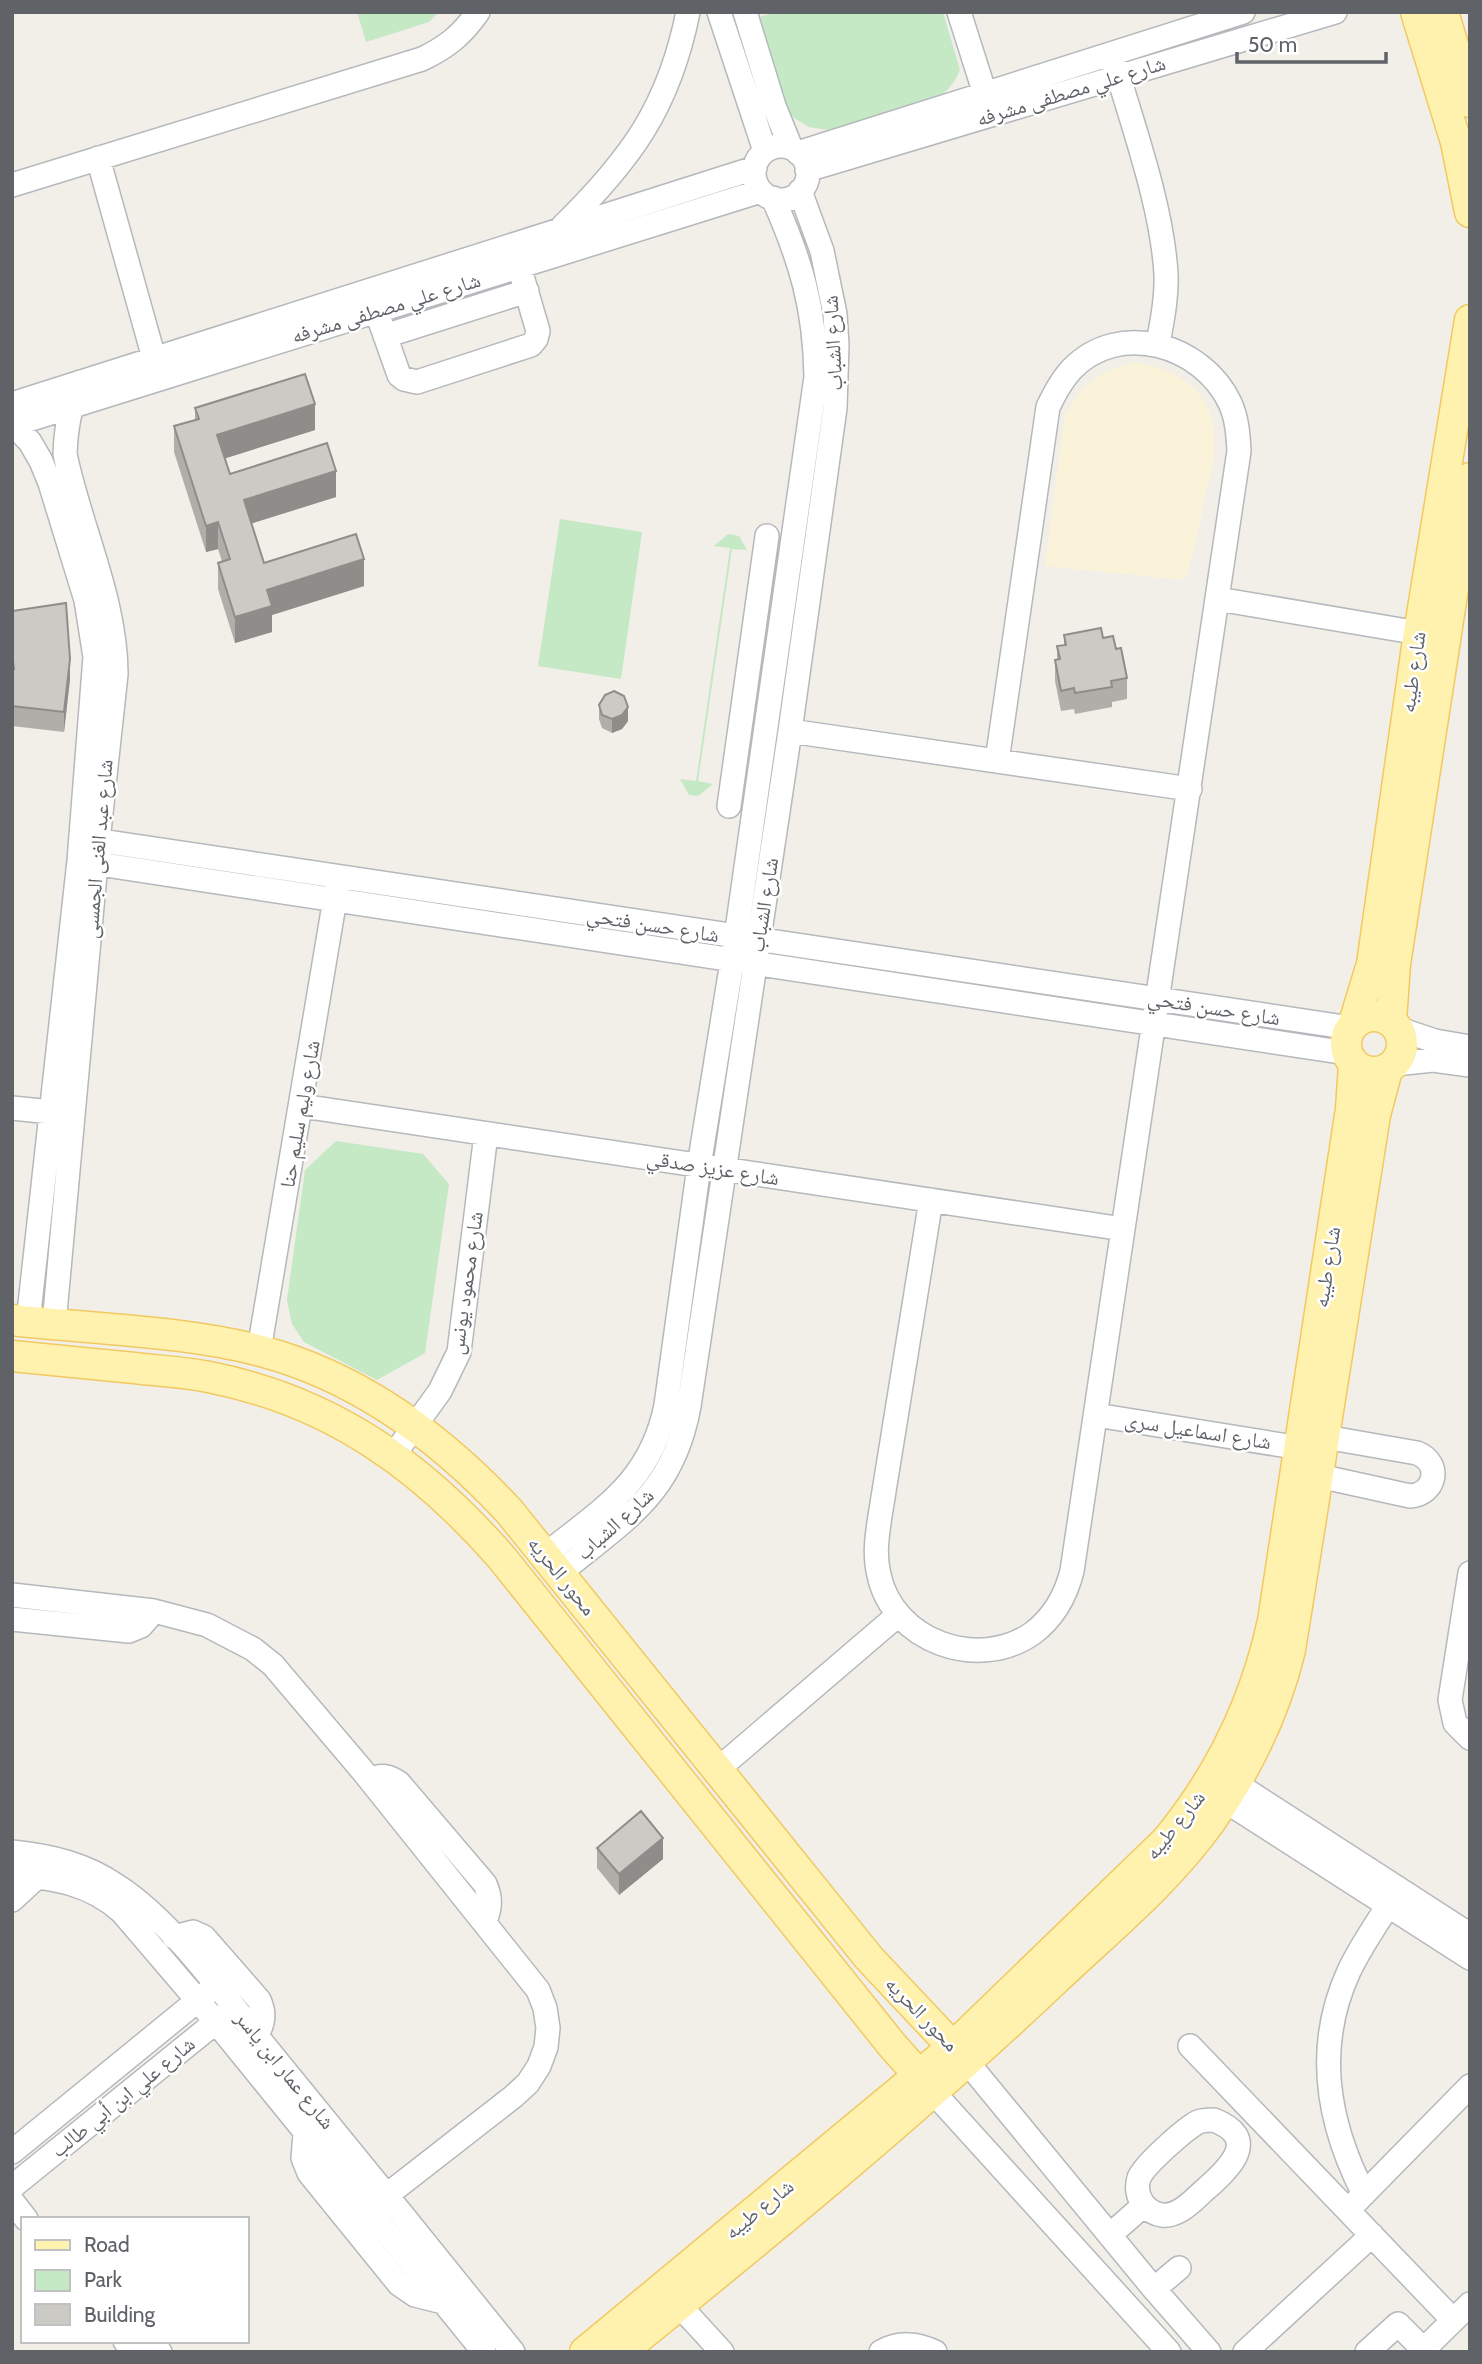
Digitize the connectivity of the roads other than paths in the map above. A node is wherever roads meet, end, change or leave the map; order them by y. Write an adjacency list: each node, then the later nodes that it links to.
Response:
1 (478, 12): 15 (street)
2 (688, 12): 21 (street)
3 (719, 12): 16 (street)
4 (745, 12): 17 (street, شارع الشباب)
5 (959, 12): 13 (street)
6 (1243, 12): 11 (street, شارع علي مصطفى مشرفه)
7 (1335, 12): 10 (street, شارع علي مصطفى مشرفه)
8 (1416, 12): 20 (main road)
9 (1443, 12): 14 (main road)
10 (1304, 17): 12 (street, شارع علي مصطفى مشرفه)
11 (1112, 53): 12 (street); 13 (street, شارع علي مصطفى مشرفه)
12 (1119, 77): 17 (street, شارع علي مصطفى مشرفه); 27 (street)
13 (985, 94): 17 (street, شارع علي مصطفى مشرفه)
14 (1470, 102)
15 (98, 158): 18 (street); 28 (street)
16 (760, 160): 17 (street); 19 (street); 21 (street, شارع علي مصطفى مشرفه)
17 (799, 166): 19 (street); 36 (street, شارع الشباب)
18 (12, 185)
19 (767, 195): 22 (street, شارع علي مصطفى مشرفه); 42 (street, شارع الشباب)
20 (1470, 212)
21 (561, 228): 28 (street, شارع علي مصطفى مشرفه)
22 (519, 266): 23 (street); 24 (street, شارع علي مصطفى مشرفه)
23 (527, 291): 26 (street); 26 (street)
24 (376, 310): 26 (street); 30 (street, شارع علي مصطفى مشرفه)
25 (1470, 320): 35 (main road, شارع طيبه)
26 (385, 336)
27 (1158, 344): 34 (street); 37 (street)
28 (154, 358): 29 (street, شارع علي مصطفى مشرفه)
29 (80, 382): 30 (street, شارع عبد الغنى الجمسى); 31 (street, شارع علي مصطفى مشرفه)
30 (70, 408): 31 (street, شارع علي مصطفى مشرفه); 40 (street, شارع عبد الغنى الجمسى)
31 (13, 419): 40 (street, شارع عبد الغنى الجمسى)
32 (1470, 478): 46 (main road, شارع طيبه)
33 (767, 536): 39 (street)
34 (1218, 599): 35 (street); 38 (street)
35 (1419, 633): 47 (main road, شارع طيبه)
36 (790, 731): 37 (street); 42 (street, شارع الشباب)
37 (997, 761): 38 (street)
38 (1190, 789): 44 (street)
39 (729, 806)
40 (89, 851): 41 (street, شارع حسن فتحي); 53 (street, شارع عبد الغنى الجمسى); 59 (street, شارع عبد الغنى الجمسى)
41 (337, 888): 42 (street, شارع حسن فتحي); 51 (street, شارع وليم سليم حنا)
42 (742, 946): 43 (street, شارع حسن فتحي); 44 (street, شارع حسن فتحي); 55 (street, شارع الشباب)
43 (755, 964): 45 (street, شارع حسن فتحي); 56 (street, شارع الشباب)
44 (1158, 999): 45 (street); 47 (street, شارع حسن فتحي)
45 (1154, 1024): 47 (street, شارع حسن فتحي); 58 (street)
46 (1395, 1025): 47 (main road); 48 (street); 50 (main road)
47 (1351, 1042): 50 (main road); 64 (main road, شارع طيبه)
48 (1470, 1047)
49 (1470, 1065): 50 (street)
50 (1391, 1067): 64 (main road, شارع طيبه)
51 (302, 1106): 54 (street, شارع عزيز صدقي); 60 (street, شارع وليم سليم حنا)
52 (12, 1108): 53 (street)
53 (51, 1112): 59 (street, شارع عبد الغنى الجمسى)
54 (486, 1134): 55 (street, شارع عزيز صدقي); 63 (street, شارع محمود يونس)
55 (699, 1166): 56 (street, شارع عزيز صدقي); 67 (street, شارع الشباب)
56 (724, 1169): 57 (street, شارع عزيز صدقي); 67 (street, شارع الشباب)
57 (931, 1200): 58 (street, شارع عزيز صدقي); 71 (street)
58 (1123, 1229): 62 (street)
59 (32, 1322): 60 (main road, محور الحريه)
60 (259, 1350): 63 (main road, محور الحريه)
61 (12, 1356): 65 (main road, محور الحريه)
62 (1096, 1415): 64 (street, شارع اسماعيل سرى); 71 (street)
63 (416, 1426): 65 (street, شارع محمود يونس); 67 (main road, محور الحريه)
64 (1312, 1442): 66 (main road, شارع طيبه); 66 (street, شارع اسماعيل سرى); 90 (main road, شارع طيبه)
65 (393, 1456): 91 (main road, محور الحريه)
66 (1319, 1476): 75 (main road, شارع طيبه)
67 (553, 1564): 74 (main road, محور الحريه)
68 (1470, 1573): 73 (street)
69 (12, 1595): 70 (street)
70 (154, 1611): 72 (street); 96 (street)
71 (898, 1615): 74 (street)
72 (12, 1619)
73 (1470, 1738)
74 (717, 1770): 90 (main road, محور الحريه)
75 (1229, 1792): 80 (street); 81 (street); 90 (main road, شارع طيبه)
76 (12, 1852): 82 (street, شارع عمار ابن ياسر)
77 (12, 1874): 78 (street, شارع عمار ابن ياسر)
78 (38, 1876): 79 (street); 85 (street, شارع عمار ابن ياسر)
79 (12, 1900)
80 (1388, 1906): 83 (street); 95 (street)
81 (1470, 1935)
82 (174, 1937): 84 (street, شارع عمار ابن ياسر); 88 (street)
83 (1470, 1958)
84 (216, 1986): 85 (street, شارع علي ابن أبي طالب); 86 (street, شارع عمار ابن ياسر)
85 (198, 2001): 87 (street, شارع عمار ابن ياسر); 93 (street, شارع علي ابن أبي طالب)
86 (234, 2007): 87 (street, شارع علي ابن أبي طالب); 88 (street, شارع عمار ابن ياسر)
87 (216, 2022): 94 (street, شارع علي ابن أبي طالب); 108 (street, شارع عمار ابن ياسر)
88 (256, 2035): 96 (street, شارع عمار ابن ياسر)
89 (1190, 2046): 99 (street)
90 (961, 2055): 91 (main road, شارع طيبه); 101 (street)
91 (927, 2085): 105 (main road, شارع طيبه); 110 (main road, شارع طيبه); 115 (street)
92 (1470, 2086): 95 (street)
93 (12, 2152)
94 (12, 2187)
95 (1364, 2194): 99 (street)
96 (387, 2195): 109 (street, شارع عمار ابن ياسر)
97 (12, 2201): 100 (street)
98 (1144, 2204): 98 (street); 101 (street)
99 (1348, 2210): 102 (street)
100 (24, 2217)
101 (1110, 2235): 104 (street)
102 (1372, 2235): 106 (street); 117 (street)
103 (1178, 2268): 104 (street)
104 (1154, 2289): 116 (street)
105 (679, 2305): 111 (main road, شارع طيبه); 112 (street)
106 (1461, 2312): 107 (street)
107 (1422, 2350): 118 (street)
108 (484, 2352)
109 (513, 2352)
110 (585, 2352)
111 (621, 2352)
112 (722, 2352)
113 (881, 2352): 114 (street)
114 (935, 2352)
115 (1169, 2352)
116 (1209, 2352)
117 (1245, 2352)
118 (1367, 2352)

